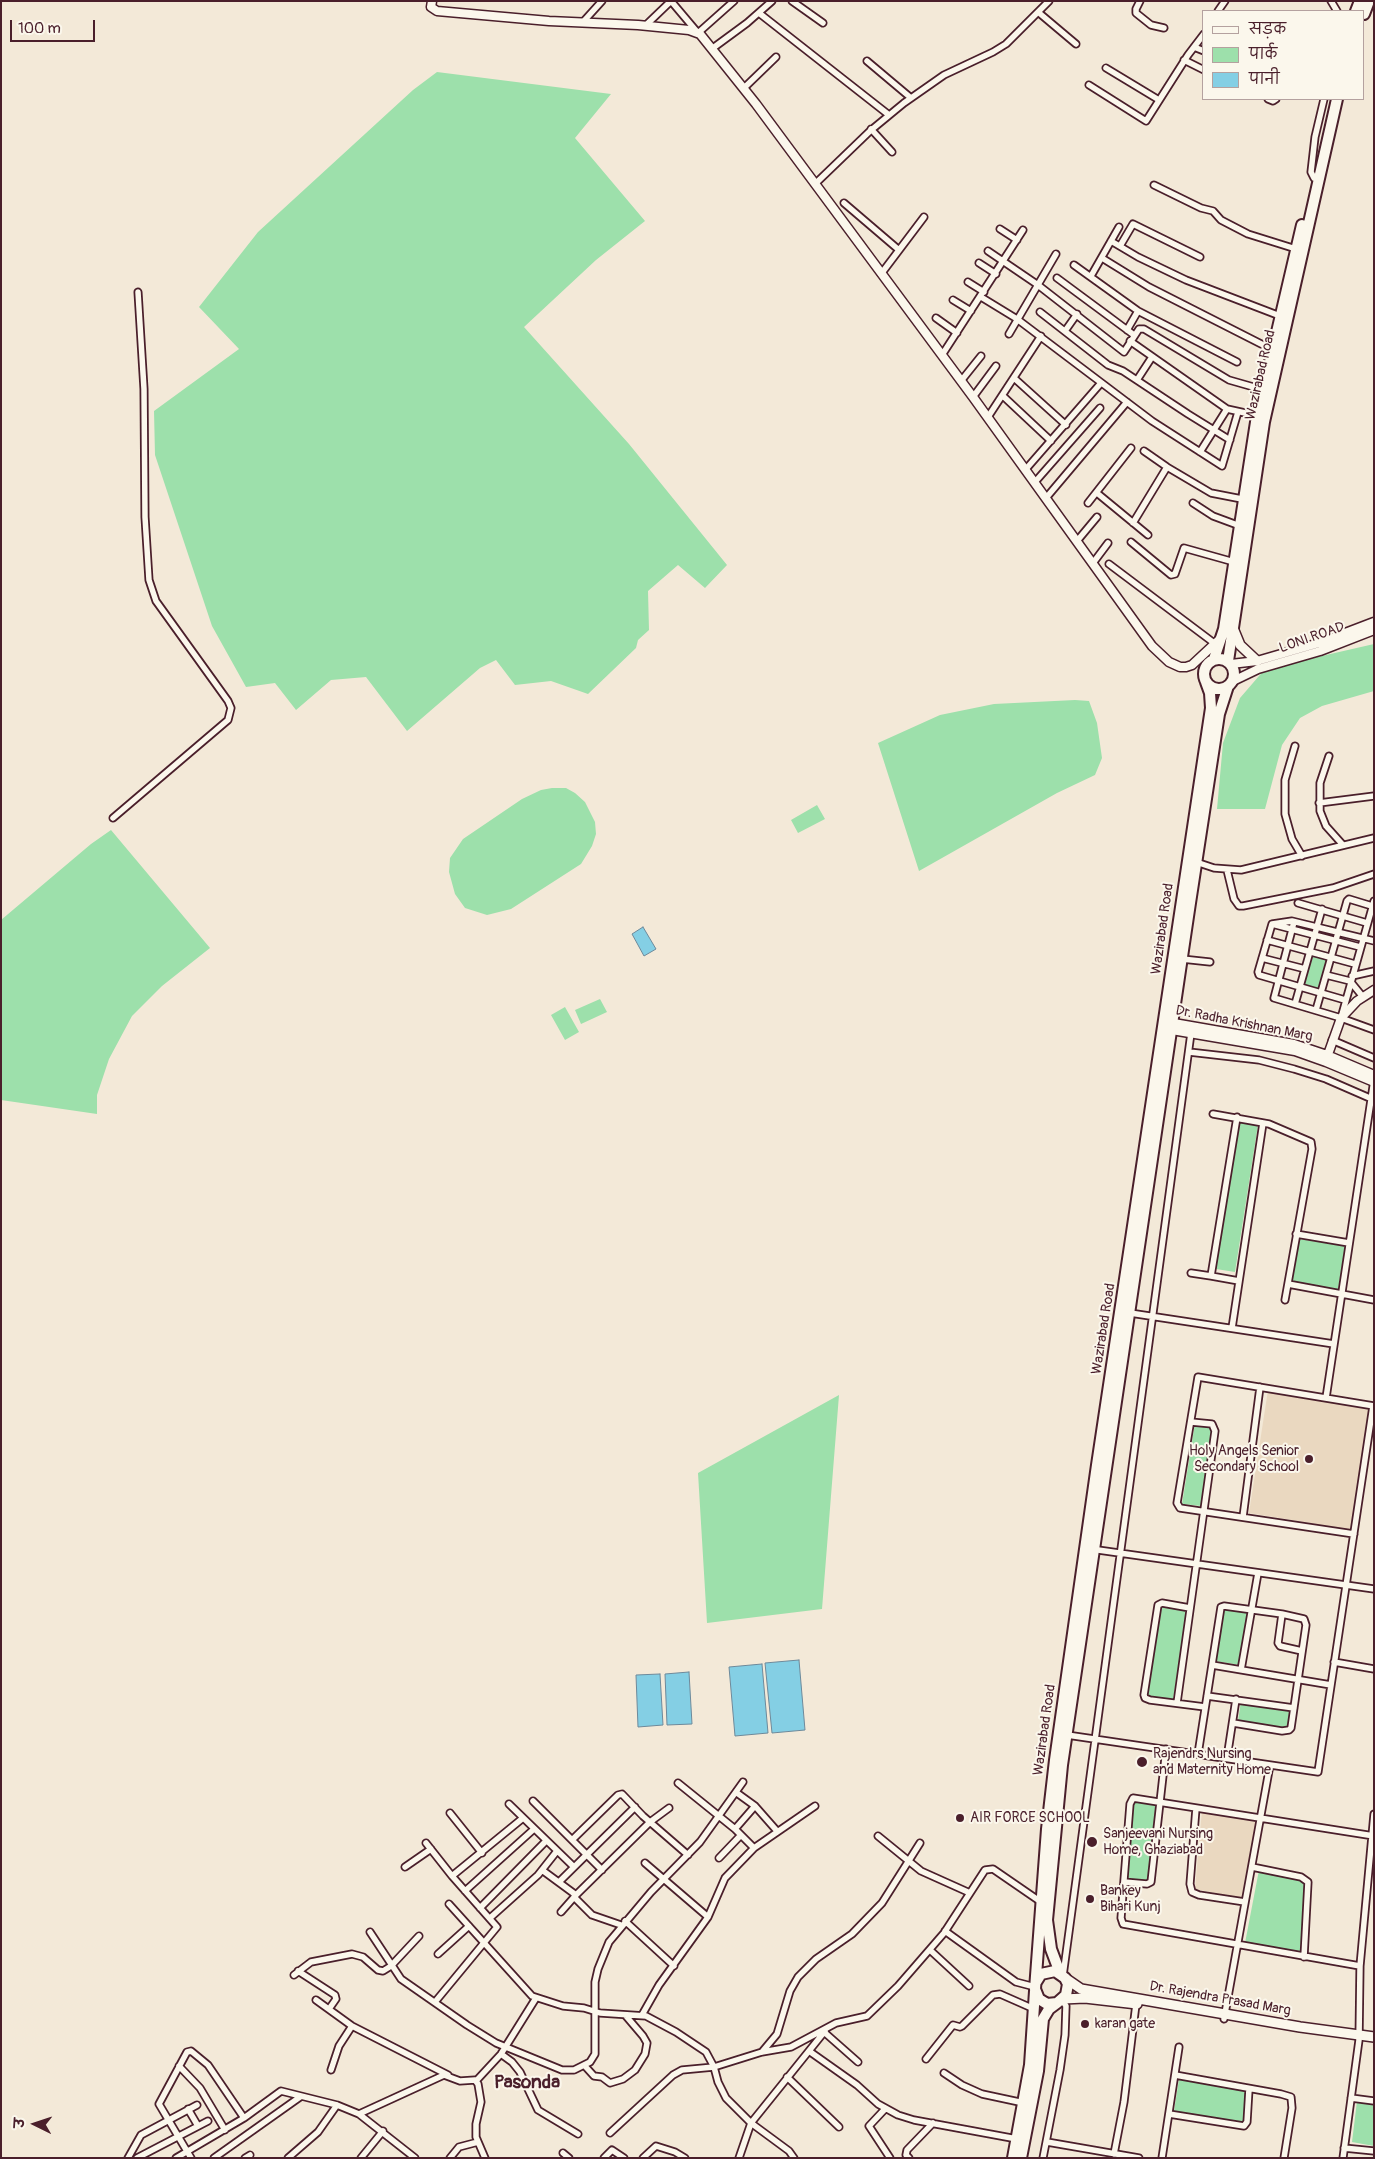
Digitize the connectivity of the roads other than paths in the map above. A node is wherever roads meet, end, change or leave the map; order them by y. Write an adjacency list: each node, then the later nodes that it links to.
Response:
1 (432, 1): 11 (street)
2 (602, 1): 11 (street)
3 (671, 1): 13 (street); 15 (street)
4 (734, 1): 15 (street)
5 (772, 1): 10 (street)
6 (792, 1): 12 (street)
7 (1049, 1): 9 (street)
8 (1140, 1): 14 (street)
9 (1038, 12): 17 (street); 28 (street)
10 (759, 13): 19 (street); 33 (street)
11 (582, 22): 13 (street)
12 (823, 23)
13 (645, 26): 15 (street)
14 (1164, 28)
15 (698, 33): 19 (street)
16 (1202, 37): 18 (street)
17 (1076, 44)
18 (1194, 47): 20 (street); 22 (street)
19 (713, 48): 27 (street)
20 (1202, 50)
21 (776, 57): 27 (street)
22 (1184, 60): 25 (street); 29 (street)
23 (867, 61): 28 (street)
24 (1106, 68): 29 (street)
25 (1202, 69)
26 (1089, 85): 29 (street)
27 (744, 88): 37 (street)
28 (911, 98): 33 (street)
29 (1159, 100)
30 (1324, 100): 36 (street)
31 (1330, 100): 36 (highway, Wazirabad Road)
32 (1337, 100): 97 (highway, Wazirabad Road)
33 (889, 115): 34 (street)
34 (872, 129): 35 (street); 37 (street)
35 (892, 152)
36 (1314, 178): 47 (highway, Wazirabad Road)
37 (815, 184): 56 (street)
38 (1154, 185): 47 (street)
39 (844, 203): 48 (street)
40 (924, 217): 48 (street)
41 (1119, 227): 45 (street)
42 (1000, 229): 44 (street)
43 (1023, 230): 44 (street)
44 (1017, 240): 53 (street)
45 (1112, 241): 46 (street); 52 (street)
46 (1120, 246): 51 (street); 69 (street)
47 (1296, 249): 69 (highway, Wazirabad Road)
48 (899, 250): 56 (street)
49 (988, 251): 53 (street)
50 (1056, 254): 61 (street)
51 (1200, 257)
52 (1102, 258): 58 (street); 79 (street)
53 (1003, 262): 57 (street); 61 (street)
54 (979, 263): 57 (street)
55 (1074, 265): 58 (street)
56 (881, 274): 80 (street)
57 (996, 274): 63 (street)
58 (1091, 276): 66 (street)
59 (1057, 278): 72 (street)
60 (968, 282): 63 (street)
61 (1038, 284): 68 (street); 71 (street)
62 (138, 292): 136 (street)
63 (982, 295): 65 (street); 71 (street)
64 (953, 300): 65 (street)
65 (971, 311): 74 (street)
66 (1138, 311): 72 (street); 83 (street)
67 (1040, 312): 73 (street)
68 (1077, 314): 73 (street); 78 (street)
69 (1280, 316): 79 (highway, Wazirabad Road)
70 (936, 318): 74 (street)
71 (1018, 318): 75 (street); 77 (street)
72 (1127, 330): 76 (street)
73 (1066, 331): 86 (street)
74 (957, 333): 80 (street)
75 (1009, 334)
76 (1134, 335): 78 (street); 89 (street)
77 (1041, 336): 85 (street); 88 (street)
78 (1130, 341): 82 (street)
79 (1273, 350): 89 (highway, Wazirabad Road)
80 (942, 355): 87 (street)
81 (981, 356): 87 (street)
82 (1152, 357): 86 (street); 94 (street)
83 (1237, 362)
84 (996, 366): 91 (street)
85 (1014, 378): 90 (street); 98 (street)
86 (1137, 380): 99 (street)
87 (961, 381): 91 (street)
88 (1101, 384): 92 (street); 98 (street)
89 (1264, 390): 97 (highway, Wazirabad Road)
90 (1003, 396): 96 (street); 101 (street)
91 (973, 397): 96 (street)
92 (1127, 402): 104 (street); 109 (street)
93 (1100, 408): 107 (street)
94 (1227, 409): 95 (street); 99 (street)
95 (1238, 412): 97 (street); 100 (street)
96 (988, 417): 106 (street)
97 (1262, 417): 110 (highway, Wazirabad Road)
98 (1066, 425): 101 (street)
99 (1214, 430): 100 (street); 104 (street)
100 (1230, 440): 104 (street)
101 (1050, 441): 106 (street)
102 (1131, 448): 108 (street)
103 (1144, 451): 105 (street)
104 (1200, 452)
105 (1167, 467): 110 (street); 114 (street)
106 (1026, 470): 107 (street)
107 (1035, 482): 109 (street)
108 (1097, 493): 111 (street); 114 (street)
109 (1046, 498): 117 (street)
110 (1248, 500): 115 (highway, Wazirabad Road); 124 (highway, Wazirabad Road)
111 (1088, 503)
112 (1193, 503): 115 (street)
113 (1097, 517): 117 (street)
114 (1133, 523): 116 (street)
115 (1240, 526): 120 (highway, Wazirabad Road)
116 (1148, 535)
117 (1077, 541): 121 (street)
118 (1130, 542): 120 (street)
119 (1108, 543): 121 (street)
120 (1234, 562): 126 (highway, Wazirabad Road)
121 (1093, 563): 126 (street)
122 (1109, 564): 126 (street)
123 (1374, 622): 125 (street, LONI ROAD)
124 (1232, 626): 128 (highway, Wazirabad Road); 129 (main road)
125 (1368, 629): 129 (street, LONI ROAD); 129 (street, LONI ROAD)
126 (1218, 640): 127 (highway, Wazirabad Road)
127 (1214, 659): 128 (highway); 130 (highway)
128 (1229, 662): 129 (street); 131 (highway)
129 (1260, 663): 131 (street)
130 (1206, 682): 131 (highway); 180 (highway, Wazirabad Road)
131 (1230, 684): 140 (highway, Wazirabad Road)
132 (1294, 746): 139 (street)
133 (1329, 756): 135 (street)
134 (1374, 796): 135 (street)
135 (1319, 803): 138 (street)
136 (113, 818)
137 (1374, 838): 138 (street)
138 (1343, 845): 139 (street)
139 (1302, 856): 141 (street)
140 (1196, 862): 141 (street); 161 (highway, Wazirabad Road)
141 (1227, 870): 142 (street)
142 (1374, 874)
143 (1298, 903): 145 (street)
144 (1373, 904): 146 (street); 147 (street)
145 (1322, 909): 146 (street); 150 (street)
146 (1342, 916): 147 (street); 152 (street)
147 (1370, 919): 156 (street)
148 (1294, 922): 149 (street); 150 (street); 151 (street)
149 (1272, 924): 151 (street); 154 (street)
150 (1316, 928): 152 (street); 153 (street)
151 (1292, 929): 153 (street); 158 (street)
152 (1338, 933): 155 (street); 156 (street)
153 (1314, 935): 155 (street); 160 (street)
154 (1267, 940): 158 (street); 162 (street)
155 (1335, 940): 159 (street); 163 (street)
156 (1362, 940): 157 (street); 159 (street)
157 (1374, 941)
158 (1288, 946): 160 (street); 165 (street)
159 (1360, 947): 166 (street)
160 (1309, 952): 163 (street); 167 (street)
161 (1182, 958): 164 (street); 180 (highway, Wazirabad Road)
162 (1262, 958): 165 (street); 171 (street)
163 (1330, 958): 166 (street); 169 (street)
164 (1210, 962)
165 (1283, 963): 167 (street); 171 (street)
166 (1355, 964): 170 (street)
167 (1304, 969): 172 (street)
168 (1374, 971): 170 (street)
169 (1326, 974): 170 (street); 174 (street)
170 (1351, 979): 175 (street); 176 (street)
171 (1278, 981): 172 (street); 177 (street)
172 (1300, 987): 174 (street); 177 (street)
173 (1374, 990): 175 (street)
174 (1320, 993): 176 (street); 178 (street)
175 (1363, 996): 179 (street)
176 (1345, 1000): 179 (street)
177 (1295, 1004): 178 (street)
178 (1316, 1010): 179 (street)
179 (1341, 1018): 181 (street); 183 (street)
180 (1168, 1026): 182 (street); 185 (street, Dr. Radha Krishnan Marg); 202 (highway, Wazirabad Road); 213 (highway, Wazirabad Road)
181 (1374, 1030)
182 (1191, 1033): 184 (street); 185 (street)
183 (1332, 1040): 185 (street); 186 (street)
184 (1189, 1052): 189 (street); 203 (street)
185 (1326, 1058): 187 (street, Dr. Radha Krishnan Marg); 188 (street)
186 (1374, 1058)
187 (1374, 1075)
188 (1374, 1081): 189 (street)
189 (1372, 1099): 194 (street)
190 (1214, 1114): 191 (street)
191 (1237, 1117): 192 (street); 196 (street)
192 (1263, 1123): 193 (street); 197 (street)
193 (1296, 1234): 194 (street); 198 (street)
194 (1349, 1243): 199 (street)
195 (1191, 1273): 196 (street)
196 (1211, 1276): 197 (street)
197 (1239, 1280): 204 (street)
198 (1288, 1284): 199 (street); 200 (street)
199 (1342, 1293): 201 (street); 205 (street)
200 (1285, 1300)
201 (1374, 1300)
202 (1130, 1313): 203 (street); 213 (highway, Wazirabad Road)
203 (1153, 1316): 204 (street); 214 (street)
204 (1232, 1328): 205 (street)
205 (1334, 1344): 207 (street)
206 (1260, 1387): 207 (street); 209 (street); 211 (street)
207 (1326, 1398): 208 (street)
208 (1373, 1406): 212 (street)
209 (1191, 1422): 210 (street); 210 (street)
210 (1204, 1512): 211 (street); 215 (street)
211 (1243, 1517): 212 (street)
212 (1354, 1534): 217 (street)
213 (1090, 1548): 214 (street); 235 (highway, Wazirabad Road); 289 (highway, Wazirabad Road)
214 (1121, 1553): 215 (street); 236 (street)
215 (1196, 1564): 216 (street); 219 (street)
216 (1258, 1572): 217 (street); 220 (street)
217 (1346, 1585): 218 (street); 223 (street)
218 (1374, 1589)
219 (1190, 1608): 231 (street); 231 (street)
220 (1251, 1610): 221 (street); 224 (street); 226 (street)
221 (1282, 1614): 222 (street); 222 (street)
222 (1302, 1651): 227 (street)
223 (1334, 1662): 225 (street); 228 (street)
224 (1212, 1665): 226 (street); 229 (street)
225 (1374, 1669)
226 (1241, 1670): 227 (street)
227 (1298, 1680): 228 (street); 233 (street)
228 (1331, 1685): 240 (street)
229 (1207, 1696): 230 (street); 232 (street)
230 (1236, 1699): 233 (street); 234 (street)
231 (1177, 1703): 232 (street)
232 (1205, 1707): 238 (street)
233 (1294, 1708): 234 (street)
234 (1233, 1723): 239 (street)
235 (1067, 1735): 236 (street); 309 (highway, Wazirabad Road)
236 (1095, 1739): 237 (street); 309 (street)
237 (1166, 1749): 238 (street); 245 (street)
238 (1198, 1754): 239 (street)
239 (1227, 1758): 240 (street)
240 (1270, 1765): 256 (street)
241 (743, 1782): 243 (street)
242 (678, 1783): 254 (street)
243 (737, 1793): 247 (street); 254 (street)
244 (533, 1801): 264 (street)
245 (1159, 1802): 251 (street); 285 (street); 285 (street)
246 (509, 1804): 255 (street)
247 (755, 1806): 259 (street); 260 (street)
248 (815, 1806): 260 (street)
249 (635, 1807): 257 (street); 264 (street); 272 (street)
250 (669, 1808): 257 (street)
251 (1196, 1808): 256 (street); 290 (street)
252 (450, 1813): 271 (street)
253 (1374, 1814): 263 (street)
254 (719, 1816): 259 (street); 273 (street)
255 (522, 1818): 258 (street); 271 (street)
256 (1260, 1818): 263 (street); 279 (street)
257 (650, 1822): 273 (street); 281 (street)
258 (534, 1829): 265 (street); 286 (street)
259 (735, 1829): 261 (street)
260 (777, 1831): 268 (street)
261 (741, 1835): 268 (street); 274 (street)
262 (878, 1836): 275 (street)
263 (1372, 1836): 308 (street)
264 (572, 1840): 272 (street)
265 (546, 1841): 270 (street); 292 (street)
266 (426, 1843): 269 (street)
267 (920, 1843): 275 (street)
268 (754, 1848): 294 (street)
269 (431, 1849): 277 (street); 282 (street)
270 (557, 1851): 278 (street); 280 (street)
271 (482, 1853): 282 (street)
272 (587, 1855): 278 (street); 281 (street)
273 (688, 1855): 283 (street)
274 (719, 1858)
275 (909, 1862): 287 (street); 331 (street)
276 (645, 1863): 283 (street)
277 (406, 1867)
278 (574, 1867): 284 (street)
279 (1252, 1867): 290 (street); 305 (street)
280 (542, 1870): 284 (street); 295 (street)
281 (602, 1870): 288 (street)
282 (452, 1876): 286 (street)
283 (665, 1878): 294 (street); 296 (street)
284 (559, 1882): 288 (street)
285 (1124, 1882): 302 (street)
286 (465, 1891): 292 (street)
287 (970, 1893): 289 (street); 299 (street)
288 (575, 1896): 293 (street); 296 (street)
289 (1041, 1902): 311 (highway, Wazirabad Road)
290 (1245, 1902): 302 (street)
291 (449, 1904): 297 (street)
292 (480, 1908): 295 (street)
293 (561, 1912)
294 (708, 1917): 307 (street)
295 (490, 1918): 301 (street)
296 (623, 1923): 307 (street); 319 (street)
297 (469, 1926): 301 (street); 304 (street)
298 (370, 1932): 306 (street)
299 (945, 1932): 303 (street); 311 (street)
300 (419, 1936): 306 (street)
301 (484, 1942): 312 (street); 315 (street)
302 (1237, 1945): 305 (street); 322 (street)
303 (930, 1950): 310 (street); 324 (street)
304 (438, 1954)
305 (1304, 1957): 308 (street)
306 (391, 1966): 315 (street); 317 (street)
307 (674, 1966): 320 (street)
308 (1360, 1966): 325 (street)
309 (1063, 1976): 311 (highway); 314 (highway); 322 (main road, Dr. Rajendra Prasad Marg)
310 (970, 1986)
311 (1035, 1986): 314 (highway); 318 (highway, Wazirabad Road)
312 (536, 1998): 319 (street); 328 (street)
313 (316, 2000): 317 (street)
314 (1061, 2001): 316 (main road, Dr. Rajendra Prasad Marg); 369 (street); 396 (highway)
315 (435, 2002): 328 (street)
316 (1136, 2004): 322 (main road, Dr. Rajendra Prasad Marg); 374 (street)
317 (329, 2009): 323 (street)
318 (1034, 2009): 333 (street); 348 (highway, Wazirabad Road)
319 (596, 2012): 321 (street); 335 (street)
320 (642, 2015): 321 (street); 337 (street)
321 (626, 2016): 335 (street)
322 (1224, 2016): 325 (main road, Dr. Rajendra Prasad Marg)
323 (352, 2026): 338 (street); 341 (street)
324 (826, 2030): 330 (street); 331 (street); 334 (street)
325 (1359, 2037): 326 (main road, Dr. Rajendra Prasad Marg); 327 (main road, Dr. Rajendra Prasad Marg); 346 (street)
326 (1374, 2037)
327 (1374, 2042)
328 (506, 2047): 332 (street); 335 (street)
329 (1179, 2048): 340 (street)
330 (809, 2051): 342 (street); 352 (street)
331 (762, 2052): 337 (street)
332 (501, 2054): 343 (street); 365 (street)
333 (926, 2059)
334 (858, 2062)
335 (584, 2065)
336 (179, 2066): 355 (street); 356 (street); 362 (street)
337 (714, 2067): 358 (street); 364 (street)
338 (331, 2070)
339 (944, 2073): 348 (street)
340 (1175, 2075): 344 (street); 354 (street)
341 (450, 2076): 343 (street); 353 (street)
342 (787, 2077): 358 (street); 361 (street)
343 (476, 2081): 368 (street)
344 (1249, 2089): 354 (street); 400 (street)
345 (300, 2096): 350 (street); 355 (street); 380 (street)
346 (1351, 2098): 347 (street); 370 (street)
347 (1374, 2100)
348 (1024, 2103): 367 (highway, Wazirabad Road)
349 (197, 2105): 351 (street)
350 (337, 2105): 353 (street); 381 (street)
351 (188, 2109): 356 (street); 360 (street)
352 (885, 2109): 359 (street); 393 (street)
353 (359, 2114): 363 (street)
354 (1169, 2114): 399 (street)
355 (244, 2118): 362 (street)
356 (168, 2119): 366 (street); 376 (street)
357 (208, 2121): 360 (street)
358 (750, 2123): 391 (street); 392 (street)
359 (933, 2123): 367 (street); 375 (street)
360 (198, 2126): 366 (street)
361 (839, 2127)
362 (225, 2130): 371 (street)
363 (383, 2131): 382 (street); 383 (street)
364 (610, 2133)
365 (578, 2134)
366 (178, 2136): 371 (street); 377 (street)
367 (1017, 2139): 395 (highway, Wazirabad Road)
368 (478, 2142): 384 (street); 385 (street)
369 (1047, 2142): 374 (street); 397 (street)
370 (1344, 2148): 372 (street); 401 (street)
371 (187, 2152): 378 (street); 379 (street)
372 (1374, 2152)
373 (563, 2153): 386 (street)
374 (1114, 2154): 398 (street)
375 (908, 2155): 394 (street)
376 (128, 2158)
377 (137, 2158)
378 (176, 2158)
379 (191, 2158)
380 (214, 2158)
381 (288, 2158)
382 (362, 2158)
383 (415, 2158)
384 (450, 2158)
385 (485, 2158)
386 (569, 2158)
387 (604, 2158): 388 (street)
388 (624, 2158)
389 (643, 2158): 390 (street)
390 (685, 2158)
391 (739, 2158)
392 (794, 2158)
393 (890, 2158)
394 (900, 2158)
395 (1013, 2158)
396 (1022, 2158)
397 (1043, 2158)
398 (1139, 2158)
399 (1162, 2158)
400 (1284, 2158)
401 (1342, 2158)

